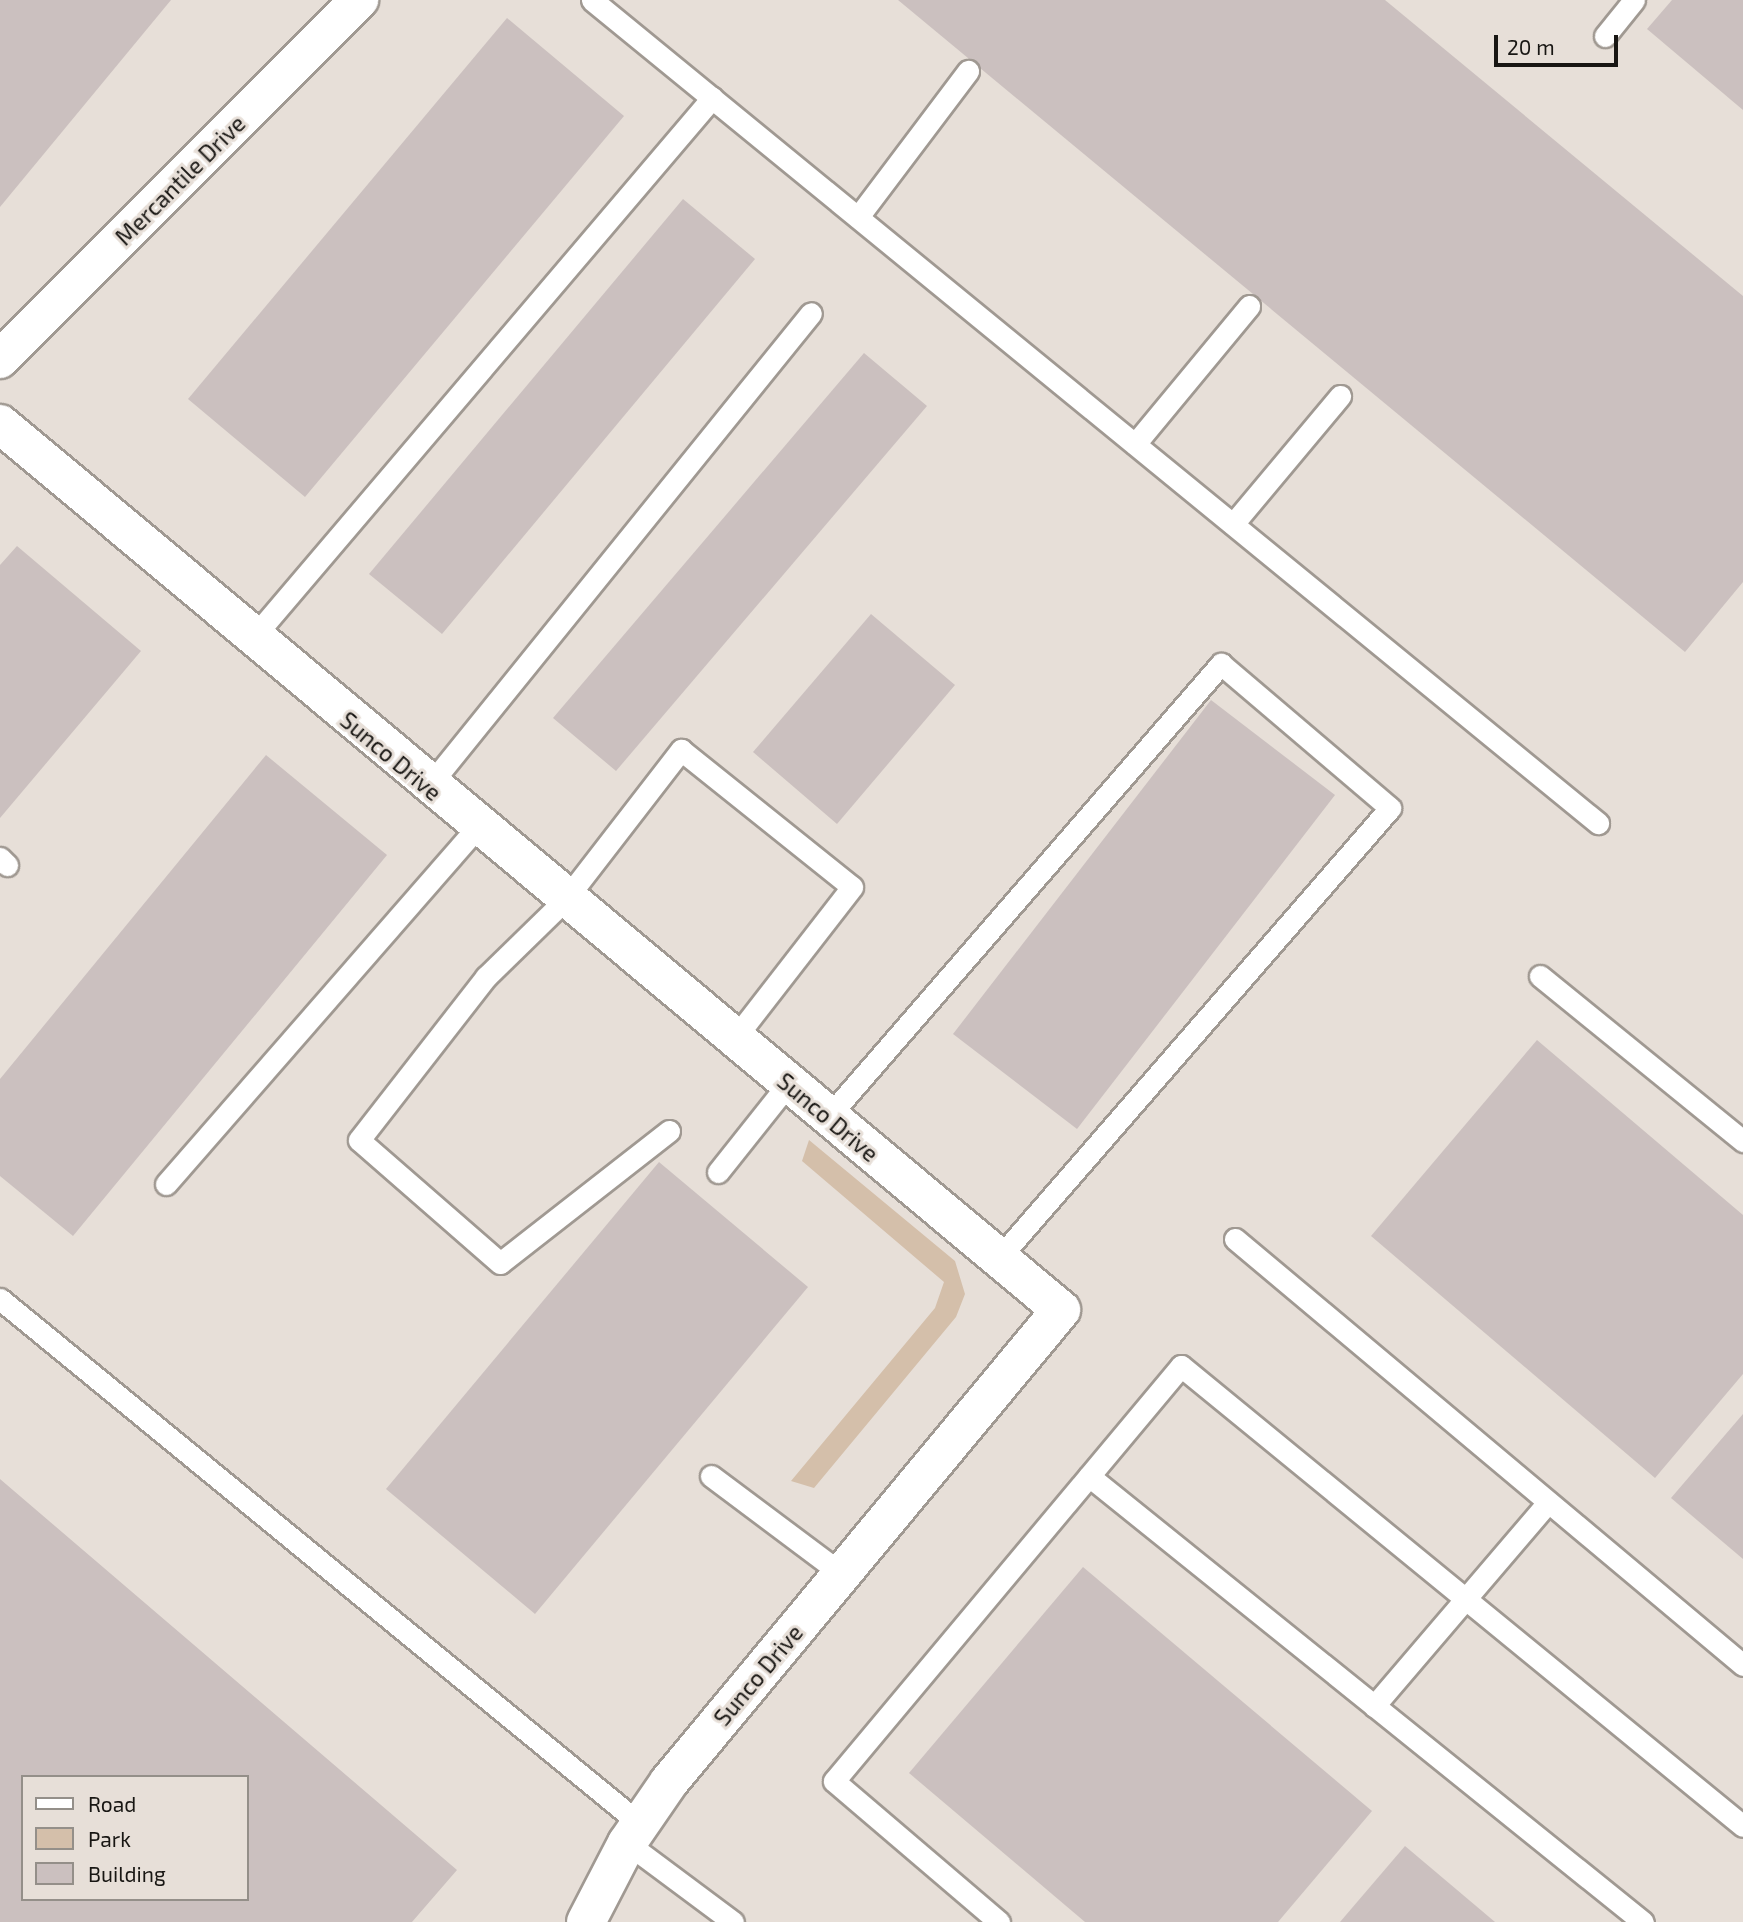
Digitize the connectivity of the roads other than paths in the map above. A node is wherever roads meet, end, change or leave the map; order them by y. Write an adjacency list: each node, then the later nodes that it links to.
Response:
1 (359, 0): 10 (street, Mercantile Drive)
2 (592, 0): 6 (lane)
3 (1634, 0): 4 (lane)
4 (1605, 36)
5 (968, 71): 7 (lane)
6 (712, 98): 7 (lane); 15 (lane)
7 (858, 217): 13 (lane)
8 (1249, 306): 13 (lane)
9 (811, 313): 16 (lane)
10 (0, 359)
11 (1340, 396): 14 (lane)
12 (0, 424): 15 (street, Sunco Drive)
13 (1135, 444): 14 (lane)
14 (1233, 524): 17 (lane)
15 (251, 640): 16 (street, Sunco Drive)
16 (428, 786): 18 (street, Sunco Drive)
17 (1598, 823)
18 (477, 827): 19 (street, Sunco Drive); 27 (lane)
19 (565, 900): 21 (street, Sunco Drive); 21 (lane); 24 (lane)
20 (1540, 976): 25 (lane)
21 (734, 1039): 22 (street, Sunco Drive)
22 (788, 1084): 23 (street, Sunco Drive); 26 (lane)
23 (828, 1117): 29 (street, Sunco Drive); 29 (lane)
24 (669, 1131)
25 (1743, 1141)
26 (718, 1172)
27 (166, 1184)
28 (1236, 1239): 33 (lane)
29 (999, 1258): 34 (street, Sunco Drive)
30 (0, 1299): 39 (lane)
31 (711, 1476): 34 (lane)
32 (1089, 1476): 35 (lane); 37 (lane); 42 (lane)
33 (1548, 1502): 35 (lane); 36 (lane)
34 (842, 1574): 39 (street, Sunco Drive)
35 (1466, 1599): 37 (lane); 38 (lane)
36 (1743, 1665)
37 (1374, 1706): 43 (lane)
38 (1743, 1826)
39 (633, 1833): 40 (street, Sunco Drive); 41 (lane)
40 (586, 1922)
41 (733, 1922)
42 (999, 1922)
43 (1643, 1922)

